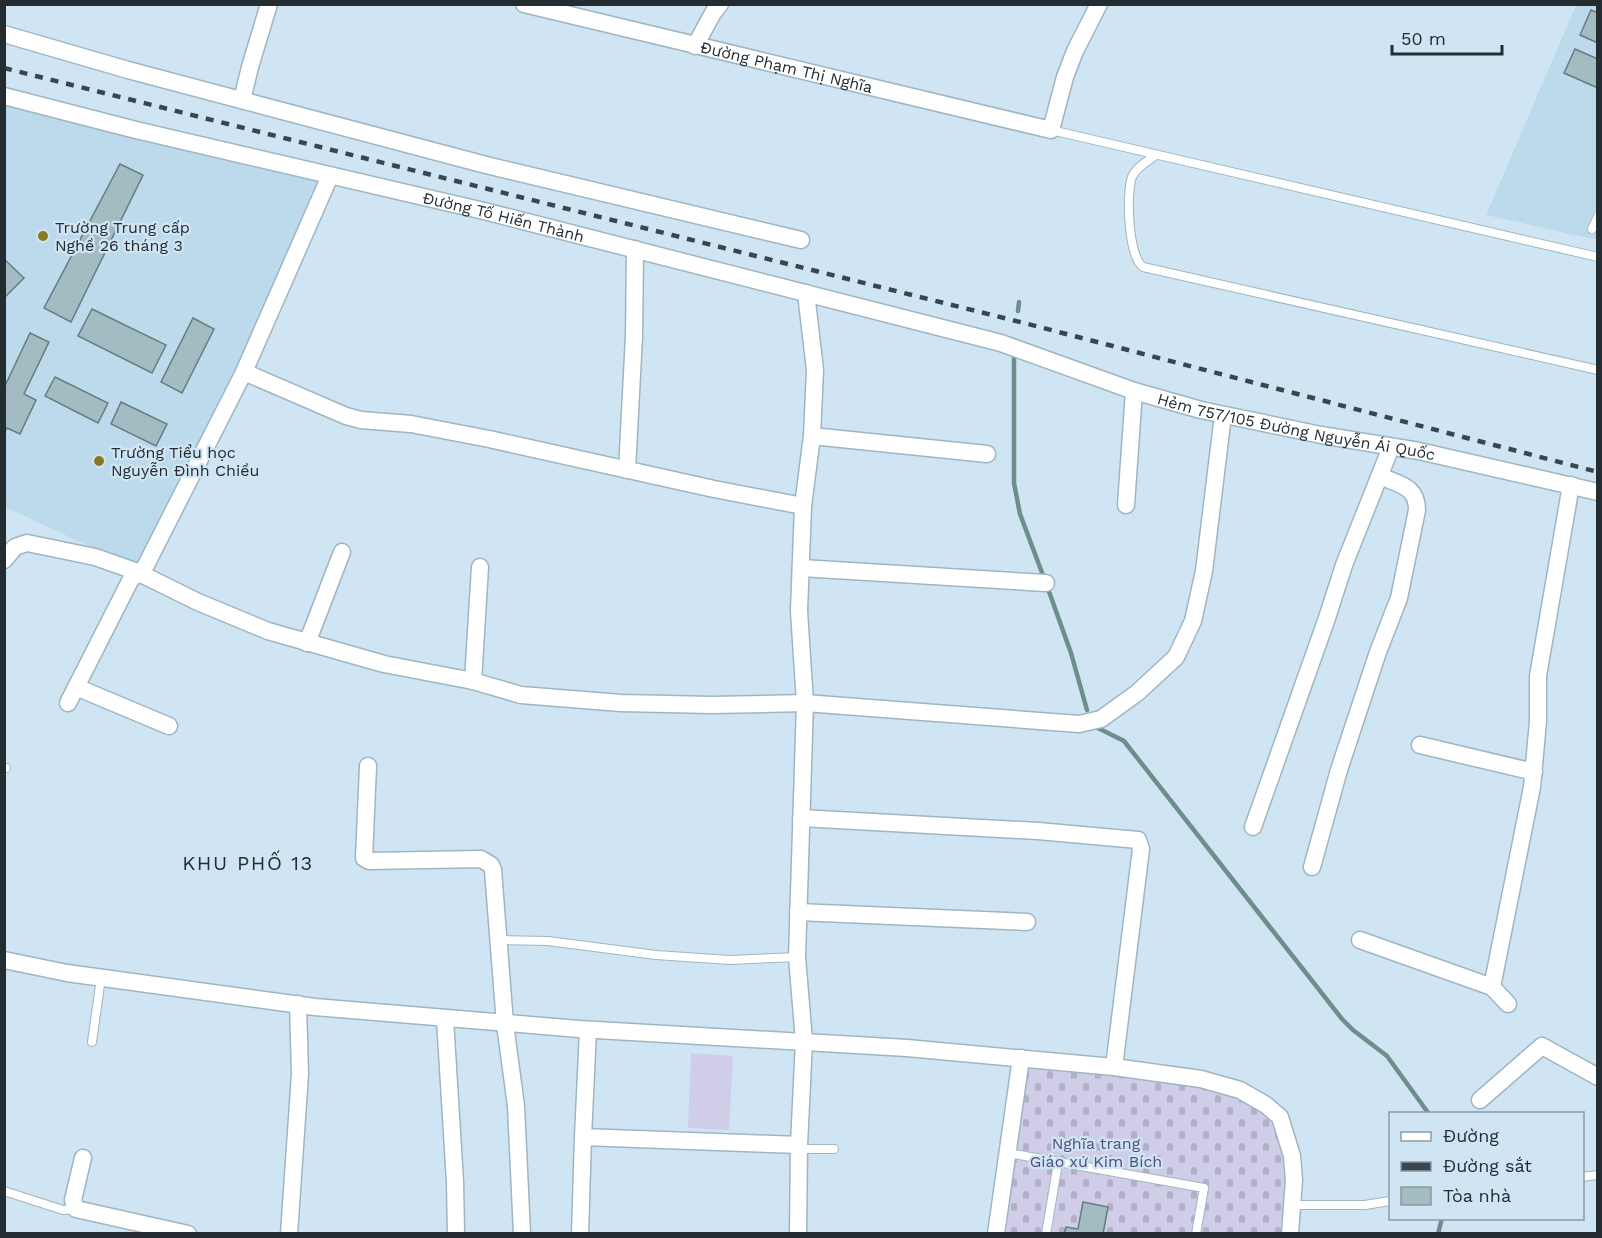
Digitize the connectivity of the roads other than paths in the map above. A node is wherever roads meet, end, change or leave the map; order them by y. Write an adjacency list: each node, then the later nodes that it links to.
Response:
1 (269, 4): 8 (street)
2 (524, 4): 6 (street, Đường Phạm Thị Nghĩa)
3 (1099, 4): 9 (street)
4 (712, 7): 6 (street)
5 (4, 34): 8 (street)
6 (695, 46): 9 (street, Đường Phạm Thị Nghĩa)
7 (4, 96): 11 (street, Đường Tố Hiến Thành)
8 (242, 100): 14 (street)
9 (1051, 130): 10 (lane)
10 (1156, 155): 16 (lane); 19 (lane)
11 (330, 176): 15 (street, Đường Tố Hiến Thành); 20 (street)
12 (1598, 216): 13 (lane)
13 (1592, 229)
14 (801, 240)
15 (635, 249): 17 (street, Đường Tố Hiến Thành); 26 (street)
16 (1598, 257)
17 (806, 293): 18 (street, Đường Tố Hiến Thành); 23 (street)
18 (1001, 343): 21 (street, Hẻm 757/105 Đường Nguyễn Ái Quốc)
19 (1598, 370)
20 (244, 372): 26 (street); 36 (street)
21 (1134, 391): 22 (street, Hẻm 757/105 Đường Nguyễn Ái Quốc); 30 (street)
22 (1223, 415): 24 (street, Hẻm 757/105 Đường Nguyễn Ái Quốc); 42 (street)
23 (812, 436): 25 (street); 31 (street)
24 (1391, 447): 27 (street); 28 (street, Hẻm 757/105 Đường Nguyễn Ái Quốc)
25 (987, 454)
26 (627, 470): 31 (street)
27 (1380, 476): 48 (street); 49 (street)
28 (1571, 484): 29 (street, Hẻm 757/105 Đường Nguyễn Ái Quốc); 46 (street)
29 (1598, 492)
30 (1126, 505)
31 (803, 506): 35 (street)
32 (342, 552): 38 (street)
33 (4, 560): 36 (street)
34 (480, 567): 39 (street)
35 (801, 568): 37 (street); 42 (street)
36 (138, 573): 38 (street); 40 (street)
37 (1046, 583)
38 (307, 643): 39 (street)
39 (473, 681): 42 (street)
40 (76, 687): 41 (street); 43 (street)
41 (68, 703)
42 (805, 703): 47 (street)
43 (169, 726)
44 (1420, 745): 46 (street)
45 (368, 766): 52 (street)
46 (1534, 772): 57 (street)
47 (801, 818): 50 (street); 66 (street)
48 (1253, 827)
49 (1312, 867)
50 (798, 912): 51 (street); 54 (street)
51 (1027, 922)
52 (499, 940): 54 (lane); 61 (street)
53 (1360, 940): 57 (street)
54 (797, 957): 63 (street)
55 (4, 960): 56 (street)
56 (101, 978): 58 (street); 64 (lane)
57 (1492, 987): 59 (street)
58 (298, 1004): 60 (street); 80 (street)
59 (1508, 1004)
60 (445, 1019): 61 (street); 81 (street)
61 (505, 1024): 62 (street); 82 (street)
62 (588, 1030): 63 (street); 69 (street)
63 (804, 1041): 65 (street); 70 (street)
64 (92, 1042)
65 (1021, 1058): 66 (street); 72 (street)
66 (1114, 1067): 77 (street)
67 (1598, 1077): 68 (street)
68 (1480, 1100)
69 (583, 1137): 70 (street); 83 (street)
70 (799, 1147): 71 (lane); 84 (street)
71 (834, 1149)
72 (1008, 1154): 74 (lane); 85 (street)
73 (83, 1158): 78 (street)
74 (1058, 1162): 86 (lane); 87 (lane)
75 (4, 1191): 78 (lane)
76 (1389, 1201): 77 (lane)
77 (1293, 1205): 88 (street)
78 (76, 1209): 79 (street)
79 (188, 1233)
80 (289, 1233)
81 (456, 1233)
82 (522, 1233)
83 (580, 1233)
84 (798, 1233)
85 (996, 1233)
86 (1046, 1233)
87 (1196, 1233)
88 (1290, 1233)

